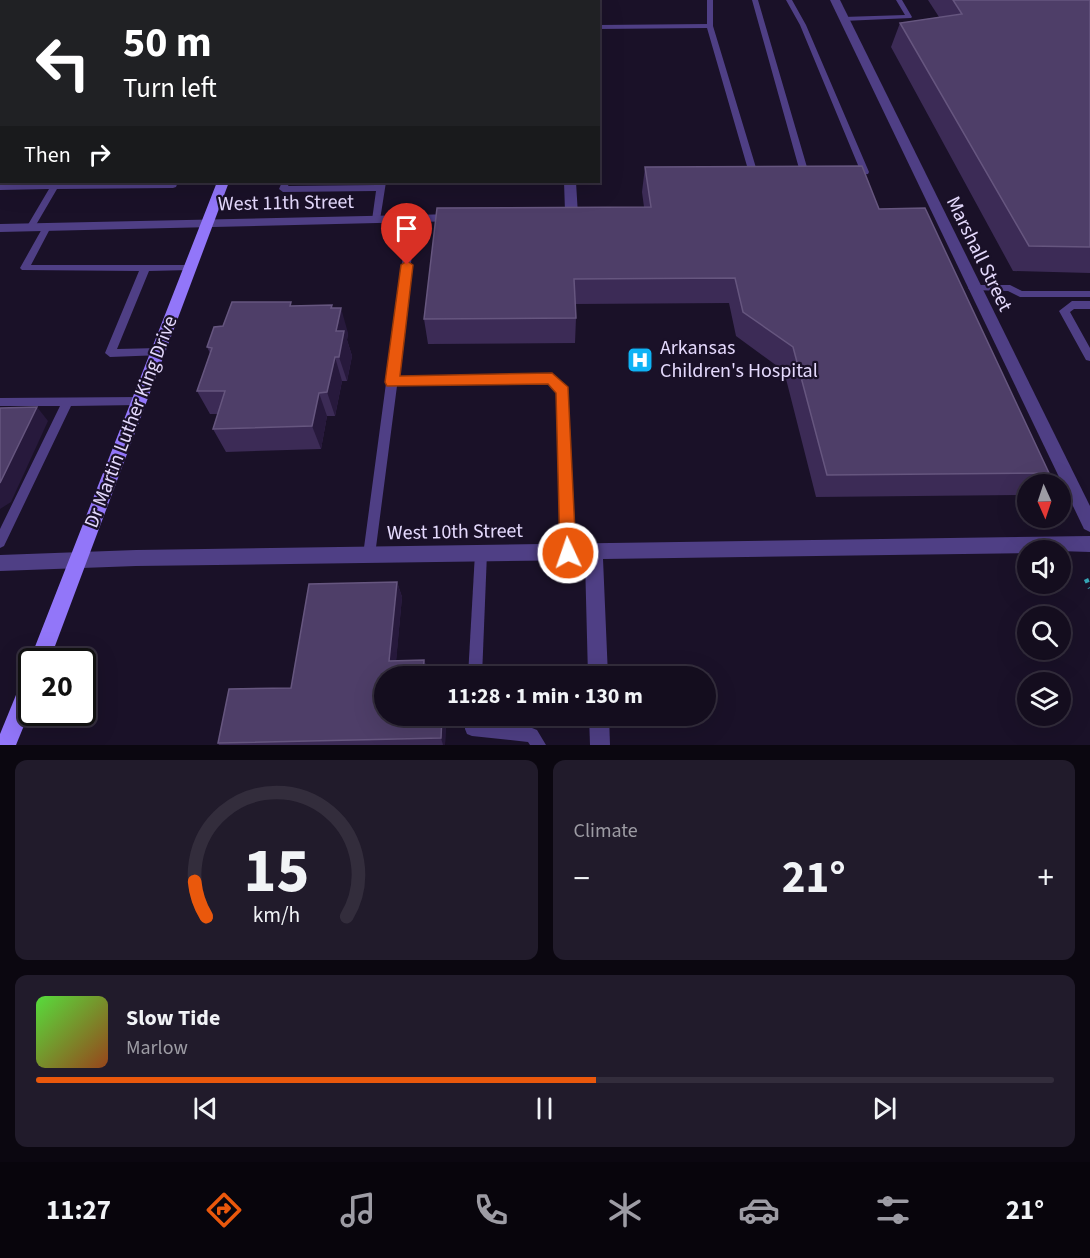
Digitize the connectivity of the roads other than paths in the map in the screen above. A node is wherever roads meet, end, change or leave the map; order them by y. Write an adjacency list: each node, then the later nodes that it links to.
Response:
1 (710, 0): 7 (lane)
2 (755, 0): 10 (lane)
3 (789, 0): 9 (lane)
4 (835, 0): 6 (street, Marshall Street)
5 (899, 0): 6 (lane)
6 (843, 19): 31 (street, Marshall Street)
7 (710, 26): 8 (lane); 12 (lane)
8 (600, 27)
9 (845, 173)
10 (805, 174): 11 (lane); 13 (lane)
11 (815, 174)
12 (767, 175)
13 (788, 175)
14 (174, 183): 18 (lane)
15 (223, 183): 25 (main road, Dr Martin Luther King Drive)
16 (286, 183): 19 (lane)
17 (570, 183): 21 (street)
18 (56, 184): 20 (lane); 28 (lane)
19 (382, 185): 24 (lane)
20 (0, 187)
21 (549, 216)
22 (469, 218): 23 (street, West 11th Street)
23 (412, 219): 24 (street, West 11th Street); 36 (lane)
24 (376, 220): 25 (street, West 11th Street)
25 (207, 224): 26 (street, West 11th Street); 29 (main road, Dr Martin Luther King Drive)
26 (47, 227): 28 (street, West 11th Street); 30 (lane)
27 (0, 228): 28 (street, West 11th Street)
28 (30, 228)
29 (191, 267): 30 (lane); 34 (main road, Dr Martin Luther King Drive)
30 (145, 268): 34 (lane)
31 (973, 288): 32 (lane); 40 (street, Marshall Street)
32 (1090, 294)
33 (1090, 305): 35 (lane)
34 (158, 352): 37 (main road, Dr Martin Luther King Drive)
35 (1090, 357)
36 (392, 382): 45 (lane); 46 (lane)
37 (139, 401): 39 (lane); 47 (main road, Dr Martin Luther King Drive)
38 (0, 402): 39 (lane)
39 (67, 402): 41 (lane)
40 (1090, 524)
41 (0, 542)
42 (1090, 544): 43 (street, West 10th Street)
43 (594, 552): 45 (street, West 10th Street); 51 (street)
44 (482, 553): 45 (street, West 10th Street); 46 (street, West 10th Street); 50 (lane)
45 (568, 553)
46 (369, 555): 47 (street, West 10th Street)
47 (77, 562): 48 (street, West 10th Street); 49 (main road, Dr Martin Luther King Drive)
48 (0, 563)
49 (44, 648)
50 (476, 666)
51 (598, 666)
52 (18, 715): 55 (main road)
53 (472, 726): 56 (lane)
54 (599, 726): 57 (street)
55 (6, 745)
56 (539, 745)
57 (600, 745)

